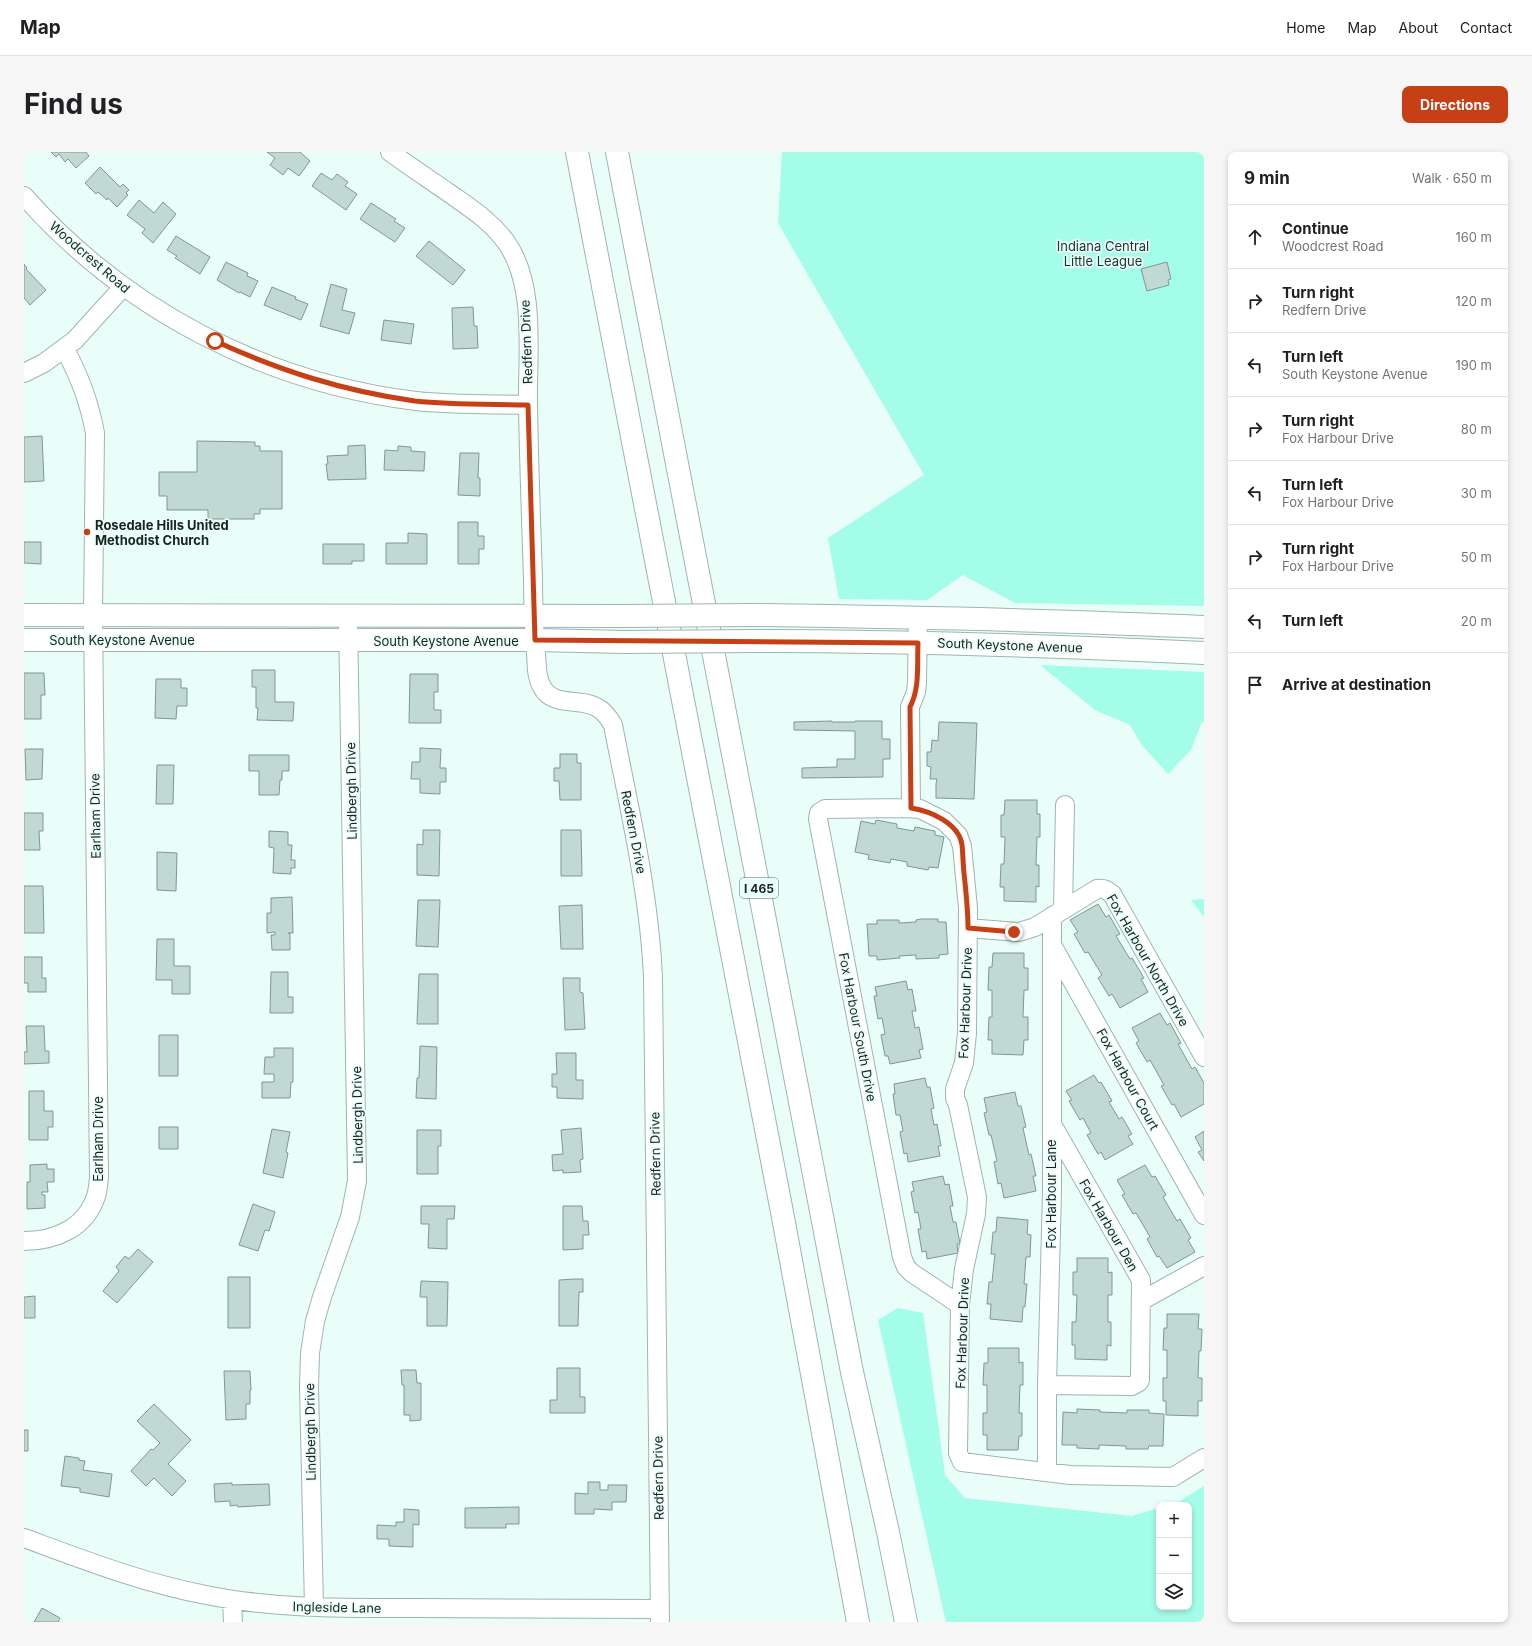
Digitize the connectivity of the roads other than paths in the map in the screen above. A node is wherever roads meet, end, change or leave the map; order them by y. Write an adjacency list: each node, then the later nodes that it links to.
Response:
1 (390, 152): 8 (street, Redfern Drive)
2 (577, 152): 41 (main road, I 465)
3 (618, 152): 42 (main road, I 465)
4 (24, 196): 5 (street, Woodcrest Road)
5 (123, 287): 6 (street); 8 (street, Woodcrest Road)
6 (65, 349): 7 (street); 10 (street, Earlham Drive)
7 (24, 373)
8 (528, 405): 12 (street, Redfern Drive)
9 (24, 615): 10 (main road, South Keystone Avenue)
10 (93, 615): 11 (main road, South Keystone Avenue); 16 (street, Earlham Drive)
11 (348, 616): 12 (main road, South Keystone Avenue); 18 (street, Lindbergh Drive)
12 (534, 616): 13 (main road, South Keystone Avenue, bridge); 17 (street, Redfern Drive)
13 (918, 617): 14 (main road, South Keystone Avenue); 19 (street)
14 (1204, 627)
15 (24, 640): 16 (main road, South Keystone Avenue)
16 (94, 640): 18 (main road, South Keystone Avenue); 29 (street, Earlham Drive)
17 (535, 640): 18 (main road, South Keystone Avenue); 19 (main road, South Keystone Avenue, bridge); 39 (street, Redfern Drive)
18 (348, 641): 38 (street, Lindbergh Drive)
19 (918, 643): 20 (main road, South Keystone Avenue); 22 (street)
20 (1204, 653)
21 (1065, 805): 23 (street, Fox Harbour Lane)
22 (911, 808): 24 (street, Fox Harbour Drive); 32 (street, Fox Harbour South Drive)
23 (1058, 913): 24 (street, Fox Harbour North Drive); 25 (street, Fox Harbour Lane); 26 (street, Fox Harbour North Drive)
24 (968, 928): 32 (street, Fox Harbour Drive)
25 (1052, 944): 27 (street, Fox Harbour Lane); 28 (street, Fox Harbour Court)
26 (1204, 1057)
27 (1051, 1124): 31 (street, Fox Harbour Den); 33 (street, Fox Harbour Lane)
28 (1204, 1215)
29 (24, 1241)
30 (1204, 1266): 31 (street)
31 (1141, 1301): 33 (street, Fox Harbour Den)
32 (960, 1305): 35 (street, Fox Harbour Drive)
33 (1047, 1385): 35 (street, Fox Harbour Lane)
34 (1204, 1458): 35 (street)
35 (1047, 1472)
36 (24, 1538): 37 (street, Ingleside Lane)
37 (232, 1600): 38 (street, Ingleside Lane); 40 (street)
38 (314, 1607): 39 (street, Ingleside Lane)
39 (660, 1616)
40 (233, 1622)
41 (858, 1622)
42 (906, 1622)

